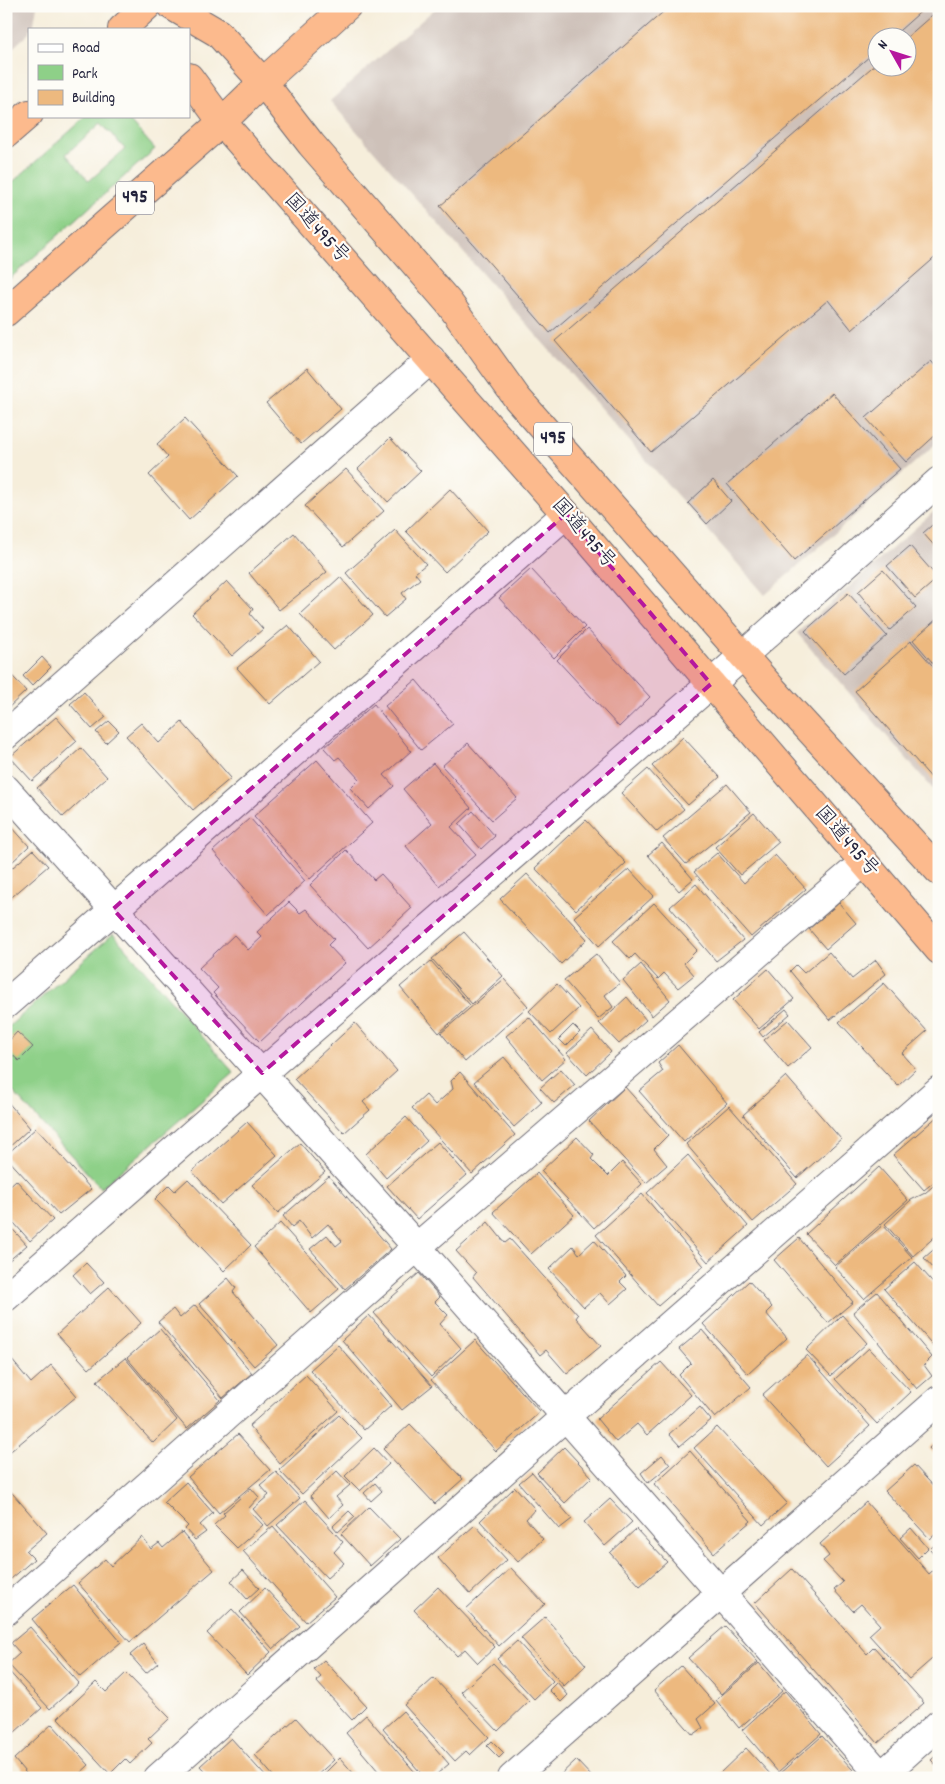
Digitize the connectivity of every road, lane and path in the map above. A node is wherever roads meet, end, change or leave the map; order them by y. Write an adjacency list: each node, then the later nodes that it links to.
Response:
1 (147, 6): 5 (highway)
2 (160, 6): 6 (highway)
3 (172, 6): 8 (highway, 国道495号 / 495)
4 (347, 6): 8 (highway)
5 (123, 28)
6 (168, 28)
7 (190, 77): 10 (highway, 国道495号 / 495)
8 (263, 82): 10 (highway, 495); 16 (highway, 国道495号 / 495)
9 (28, 115): 11 (highway)
10 (222, 122): 12 (highway, 495); 13 (highway, 国道495号 / 495)
11 (6, 134)
12 (6, 312)
13 (431, 360): 15 (highway, 国道495号 / 495); 18 (street)
14 (939, 481): 16 (street)
15 (566, 514): 17 (highway, 国道495号 / 495); 22 (street)
16 (744, 656): 17 (street); 21 (highway, 国道495号 / 495)
17 (711, 684): 20 (highway, 国道495号 / 495); 25 (street)
18 (6, 735)
19 (6, 789): 22 (street)
20 (864, 862): 23 (highway, 国道495号 / 495); 27 (street)
21 (939, 871)
22 (113, 910): 24 (street); 25 (street)
23 (939, 950)
24 (6, 1004)
25 (262, 1073): 27 (street); 28 (street)
26 (939, 1090): 30 (street)
27 (417, 1246): 30 (street); 32 (street)
28 (6, 1297)
29 (939, 1400): 31 (street)
30 (566, 1416): 31 (street); 35 (street)
31 (720, 1593): 34 (street); 36 (street)
32 (6, 1611)
33 (939, 1724): 34 (street)
34 (881, 1777)
35 (158, 1778)
36 (512, 1778)

